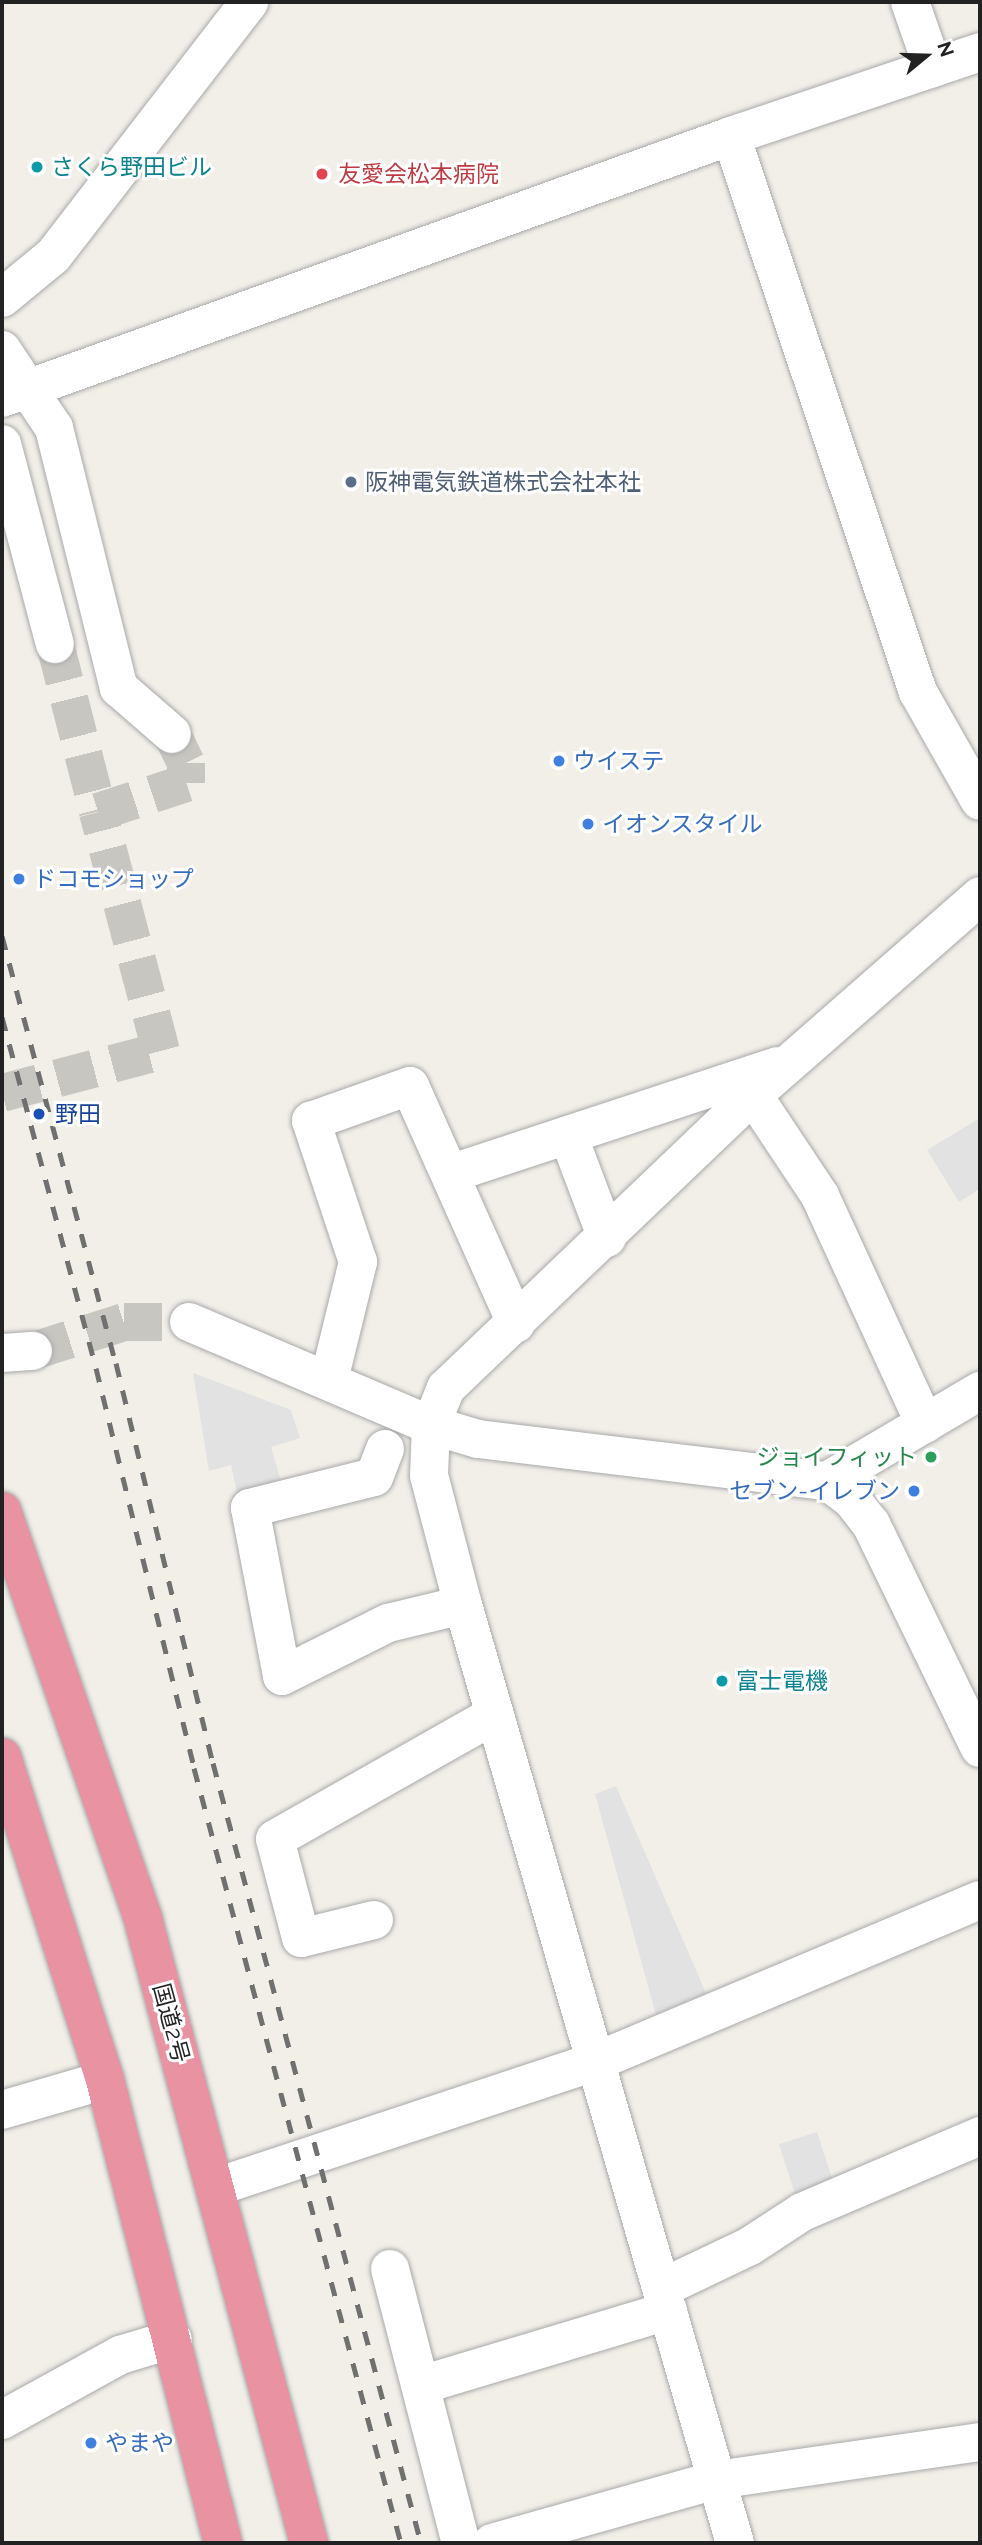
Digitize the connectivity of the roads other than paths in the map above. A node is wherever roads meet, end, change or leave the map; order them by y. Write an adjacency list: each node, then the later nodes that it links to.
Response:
1 (249, 2): 6 (street)
2 (910, 2): 4 (street)
3 (980, 52): 4 (street)
4 (933, 68): 5 (street)
5 (731, 136): 8 (street); 13 (street)
6 (2, 298)
7 (2, 350): 8 (street)
8 (16, 392): 10 (street); 12 (street)
9 (2, 444): 10 (street)
10 (12, 481): 11 (street)
11 (55, 644)
12 (172, 734)
13 (980, 801)
14 (980, 896): 15 (street)
15 (789, 1062): 16 (street); 17 (street)
16 (753, 1096): 19 (street); 24 (street)
17 (568, 1135): 18 (street); 19 (street)
18 (452, 1173): 21 (street); 22 (street)
19 (607, 1238): 21 (street)
20 (189, 1322): 22 (street)
21 (516, 1322): 25 (street)
22 (329, 1380): 25 (street)
23 (980, 1391): 24 (street)
24 (925, 1424): 27 (street)
25 (430, 1425): 27 (street); 29 (street)
26 (385, 1450): 29 (street)
27 (828, 1481): 31 (street)
28 (2, 1511): 39 (highway, 国道2号)
29 (463, 1605): 30 (street)
30 (494, 1715): 34 (street); 35 (street)
31 (980, 1748)
32 (2, 1757): 36 (highway)
33 (980, 1900): 35 (street)
34 (374, 1920)
35 (597, 2061): 39 (street); 41 (street)
36 (105, 2080): 37 (street); 42 (highway)
37 (2, 2110)
38 (980, 2136): 41 (street)
39 (216, 2187): 48 (highway, 国道2号)
40 (390, 2269): 43 (street)
41 (665, 2300): 43 (street); 46 (street)
42 (173, 2339): 44 (street); 47 (highway)
43 (421, 2385): 49 (street)
44 (2, 2420)
45 (980, 2442): 46 (street)
46 (716, 2480): 50 (street); 51 (street)
47 (222, 2543)
48 (309, 2543)
49 (461, 2543)
50 (492, 2543)
51 (735, 2543)

